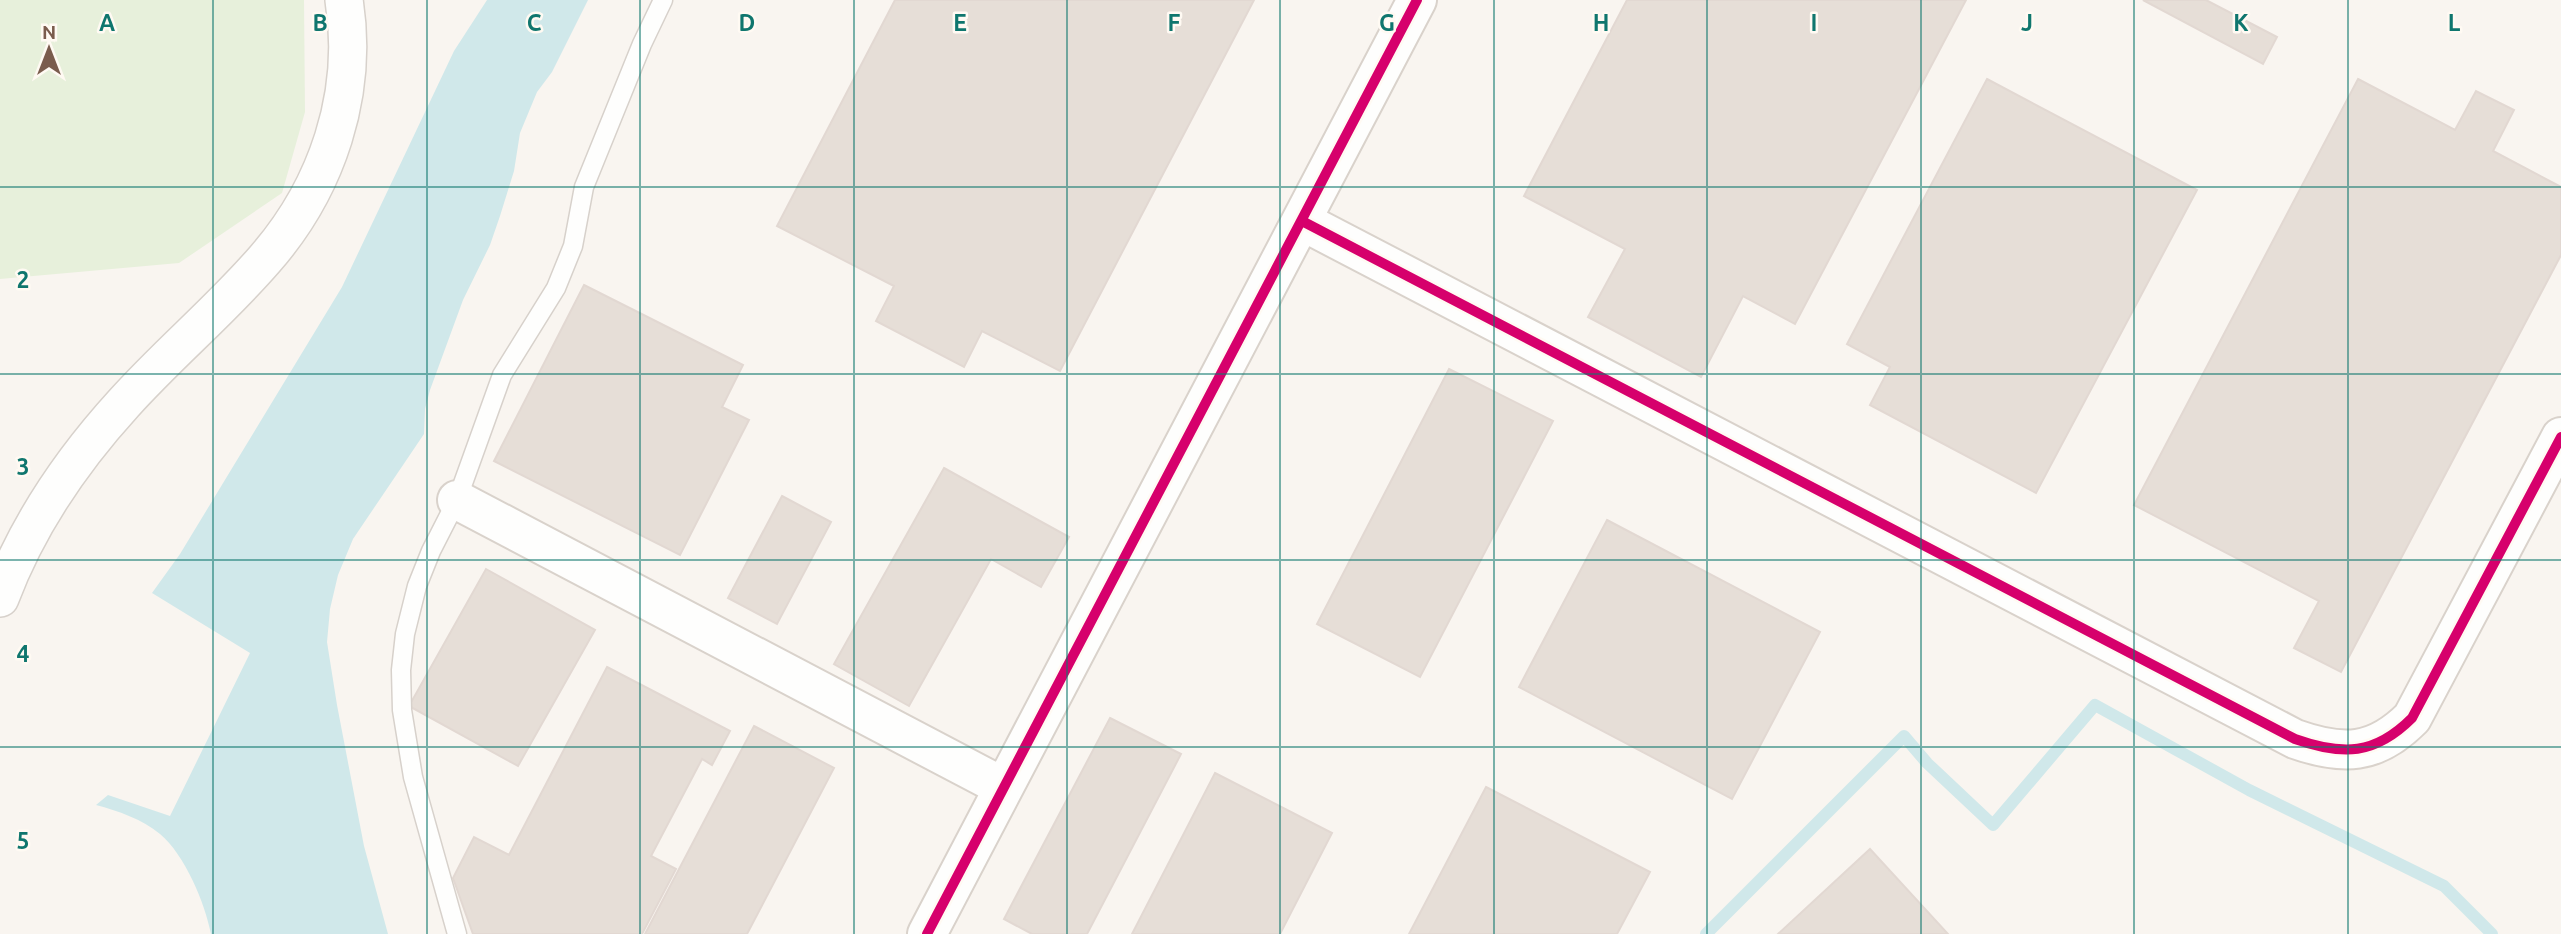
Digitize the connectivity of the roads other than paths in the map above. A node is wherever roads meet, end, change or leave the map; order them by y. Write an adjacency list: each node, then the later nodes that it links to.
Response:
1 (344, 0): 7 (street)
2 (663, 0): 6 (lane)
3 (1417, 0): 4 (street)
4 (1302, 221): 5 (street); 8 (street)
5 (2561, 437)
6 (457, 500): 8 (street); 9 (lane)
7 (0, 598)
8 (1003, 787): 10 (street)
9 (457, 934)
10 (927, 934)

